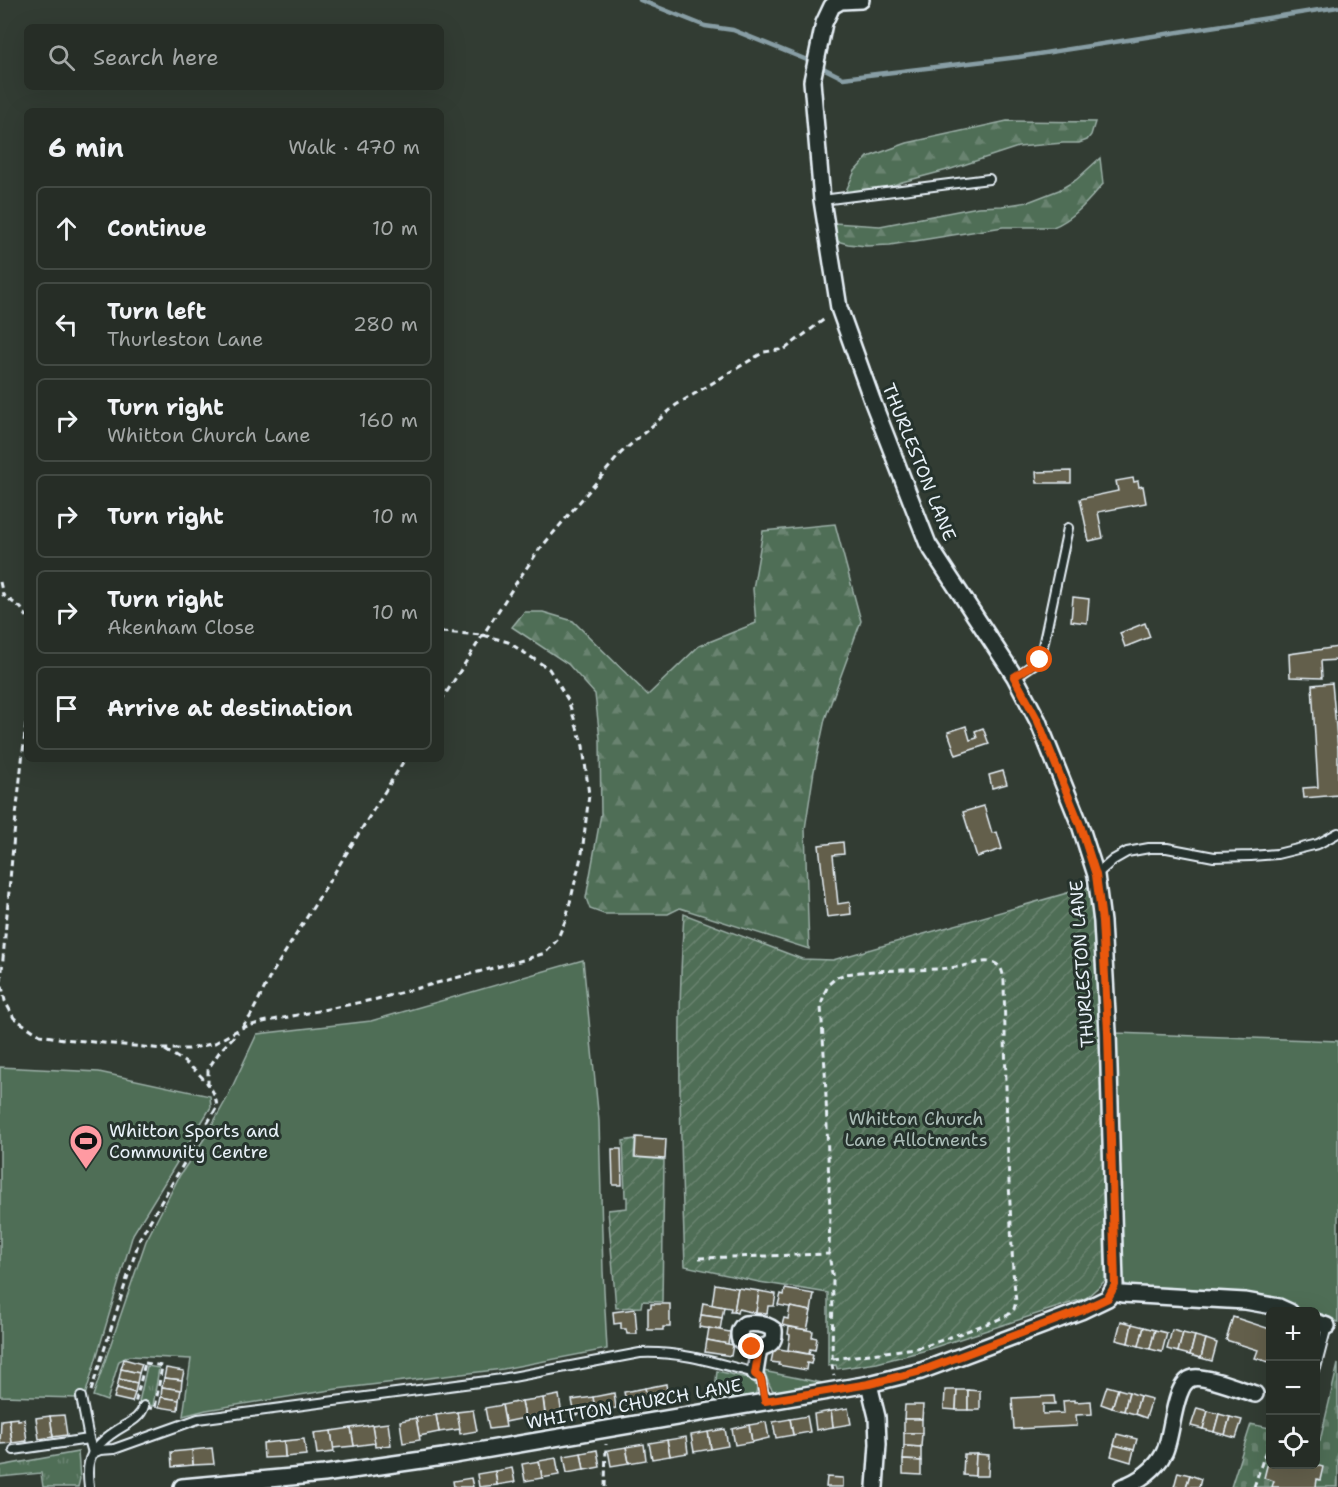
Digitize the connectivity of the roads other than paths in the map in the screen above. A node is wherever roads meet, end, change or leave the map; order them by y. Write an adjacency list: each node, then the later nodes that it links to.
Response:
1 (861, 0): 2 (street, THURLESTON LANE)
2 (830, 3): 4 (street, THURLESTON LANE)
3 (989, 179): 4 (lane)
4 (822, 200): 6 (street, THURLESTON LANE)
5 (1068, 528): 6 (lane)
6 (1014, 677): 8 (street, THURLESTON LANE)
7 (1338, 833): 8 (lane)
8 (1096, 875): 9 (street, THURLESTON LANE)
9 (1112, 1292): 10 (street); 15 (street, WHITTON CHURCH LANE)
10 (1280, 1307)
11 (1321, 1324): 13 (lane)
12 (759, 1348): 14 (street)
13 (1317, 1361)
14 (755, 1374): 18 (lane); 22 (lane)
15 (869, 1384): 18 (street, WHITTON CHURCH LANE); 25 (street)
16 (1255, 1394): 26 (street)
17 (81, 1397): 20 (lane)
18 (765, 1401): 24 (street, WHITTON CHURCH LANE)
19 (144, 1406): 22 (lane)
20 (89, 1439): 21 (lane); 22 (lane)
21 (14, 1450)
22 (93, 1453): 23 (lane)
23 (89, 1487)
24 (182, 1487)
25 (875, 1487)
26 (1122, 1487)

